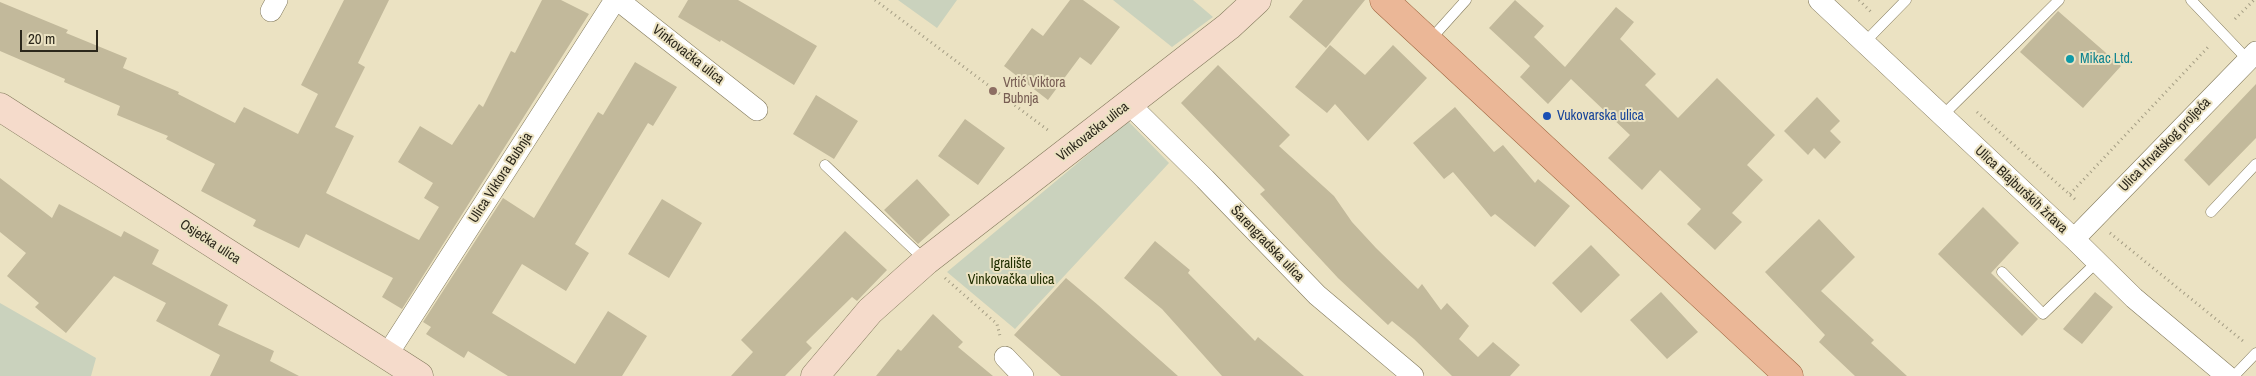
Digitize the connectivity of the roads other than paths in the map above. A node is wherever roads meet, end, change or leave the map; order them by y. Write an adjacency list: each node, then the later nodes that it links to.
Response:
1 (616, 0): 14 (street, Vinkovačka ulica); 24 (street, Ulica Viktora Bubnja)
2 (1257, 0): 12 (street, Vinkovačka ulica)
3 (1384, 0): 9 (main road)
4 (1466, 0): 9 (lane)
5 (1906, 0): 10 (lane)
6 (2059, 0): 15 (lane)
7 (2191, 0): 11 (lane)
8 (1822, 1): 10 (street, Ulica Blajburških žrtava)
9 (1429, 41): 30 (main road)
10 (1864, 43): 15 (street, Ulica Blajburških žrtava)
11 (2252, 56): 19 (street, Ulica Hrvatskog proljeća)
12 (1129, 104): 20 (street, Vinkovačka ulica); 29 (street, Šarengradska ulica)
13 (0, 107): 24 (street, Osječka ulica)
14 (757, 110)
15 (1942, 116): 19 (street, Ulica Blajburških žrtava)
16 (2256, 164): 18 (lane)
17 (825, 165): 20 (lane)
18 (2211, 212)
19 (2074, 239): 21 (street, Ulica Blajburških žrtava)
20 (926, 261): 27 (street, Vinkovačka ulica)
21 (2097, 262): 22 (lane); 31 (street, Ulica Blajburških žrtava)
22 (2002, 272)
23 (2252, 349): 32 (lane)
24 (386, 355): 26 (street, Osječka ulica)
25 (1005, 357): 28 (street)
26 (419, 376)
27 (815, 376)
28 (1023, 376)
29 (1413, 376)
30 (1789, 376)
31 (2227, 376)
32 (2234, 376)

